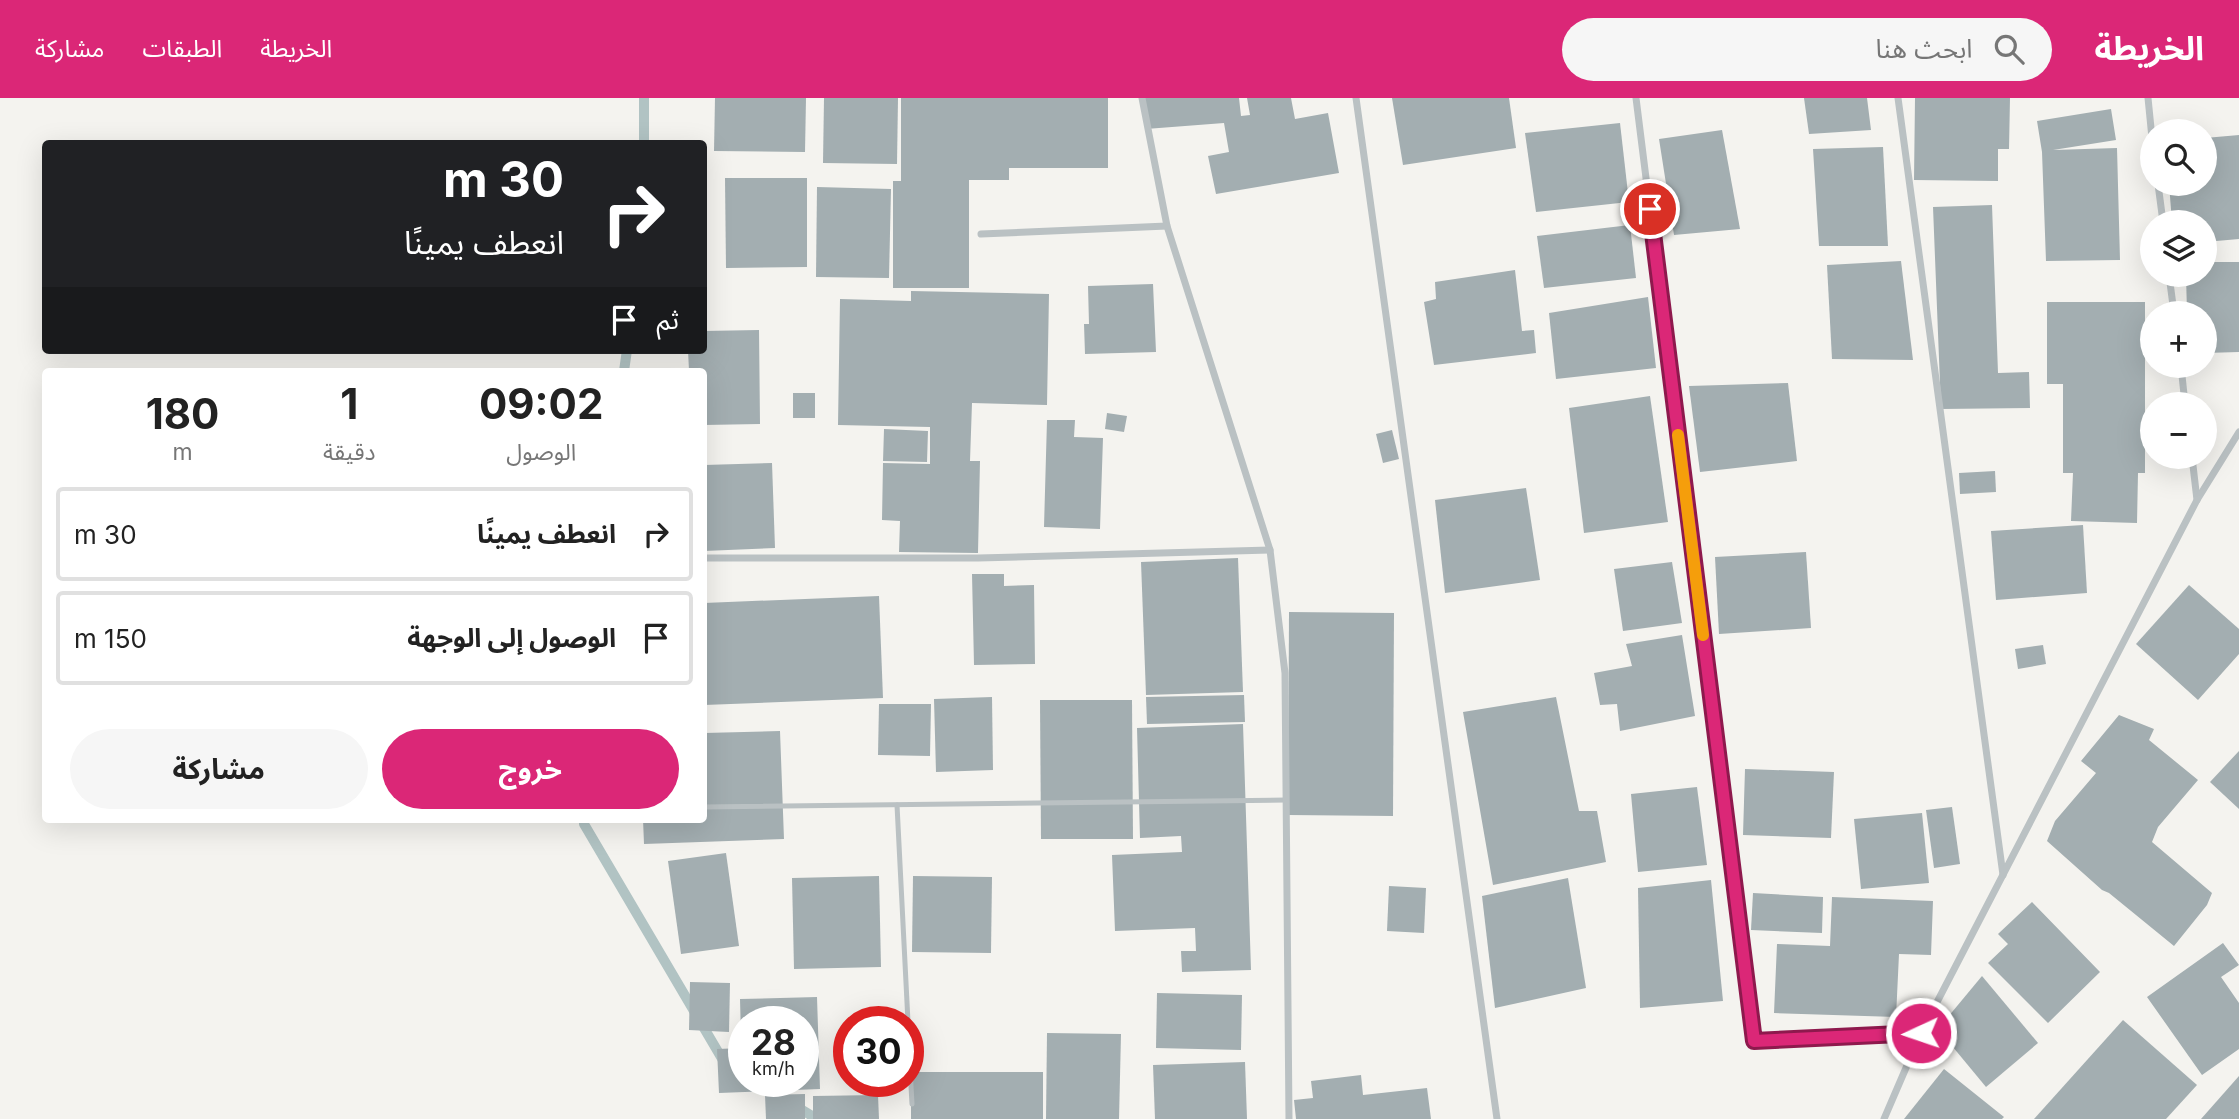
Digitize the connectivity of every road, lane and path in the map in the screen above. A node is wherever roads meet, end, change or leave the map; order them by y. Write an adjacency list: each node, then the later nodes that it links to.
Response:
1 (1142, 98): 7 (street)
2 (1356, 98): 23 (street)
3 (1636, 98): 19 (street)
4 (1898, 98): 17 (street)
5 (2148, 98): 6 (street)
6 (2150, 119)
7 (1167, 226): 8 (street); 12 (street)
8 (981, 234)
9 (2239, 432): 11 (street)
10 (2193, 469): 11 (street)
11 (2197, 500): 17 (street)
12 (1270, 550): 13 (street); 14 (street)
13 (707, 558)
14 (1286, 800): 15 (lane); 22 (street)
15 (897, 805): 16 (lane); 18 (lane)
16 (707, 807)
17 (2003, 875): 19 (street)
18 (907, 1006)
19 (1921, 1033): 24 (street)
20 (912, 1097): 21 (lane)
21 (912, 1104)
22 (1289, 1119)
23 (1497, 1119)
24 (1884, 1119)

